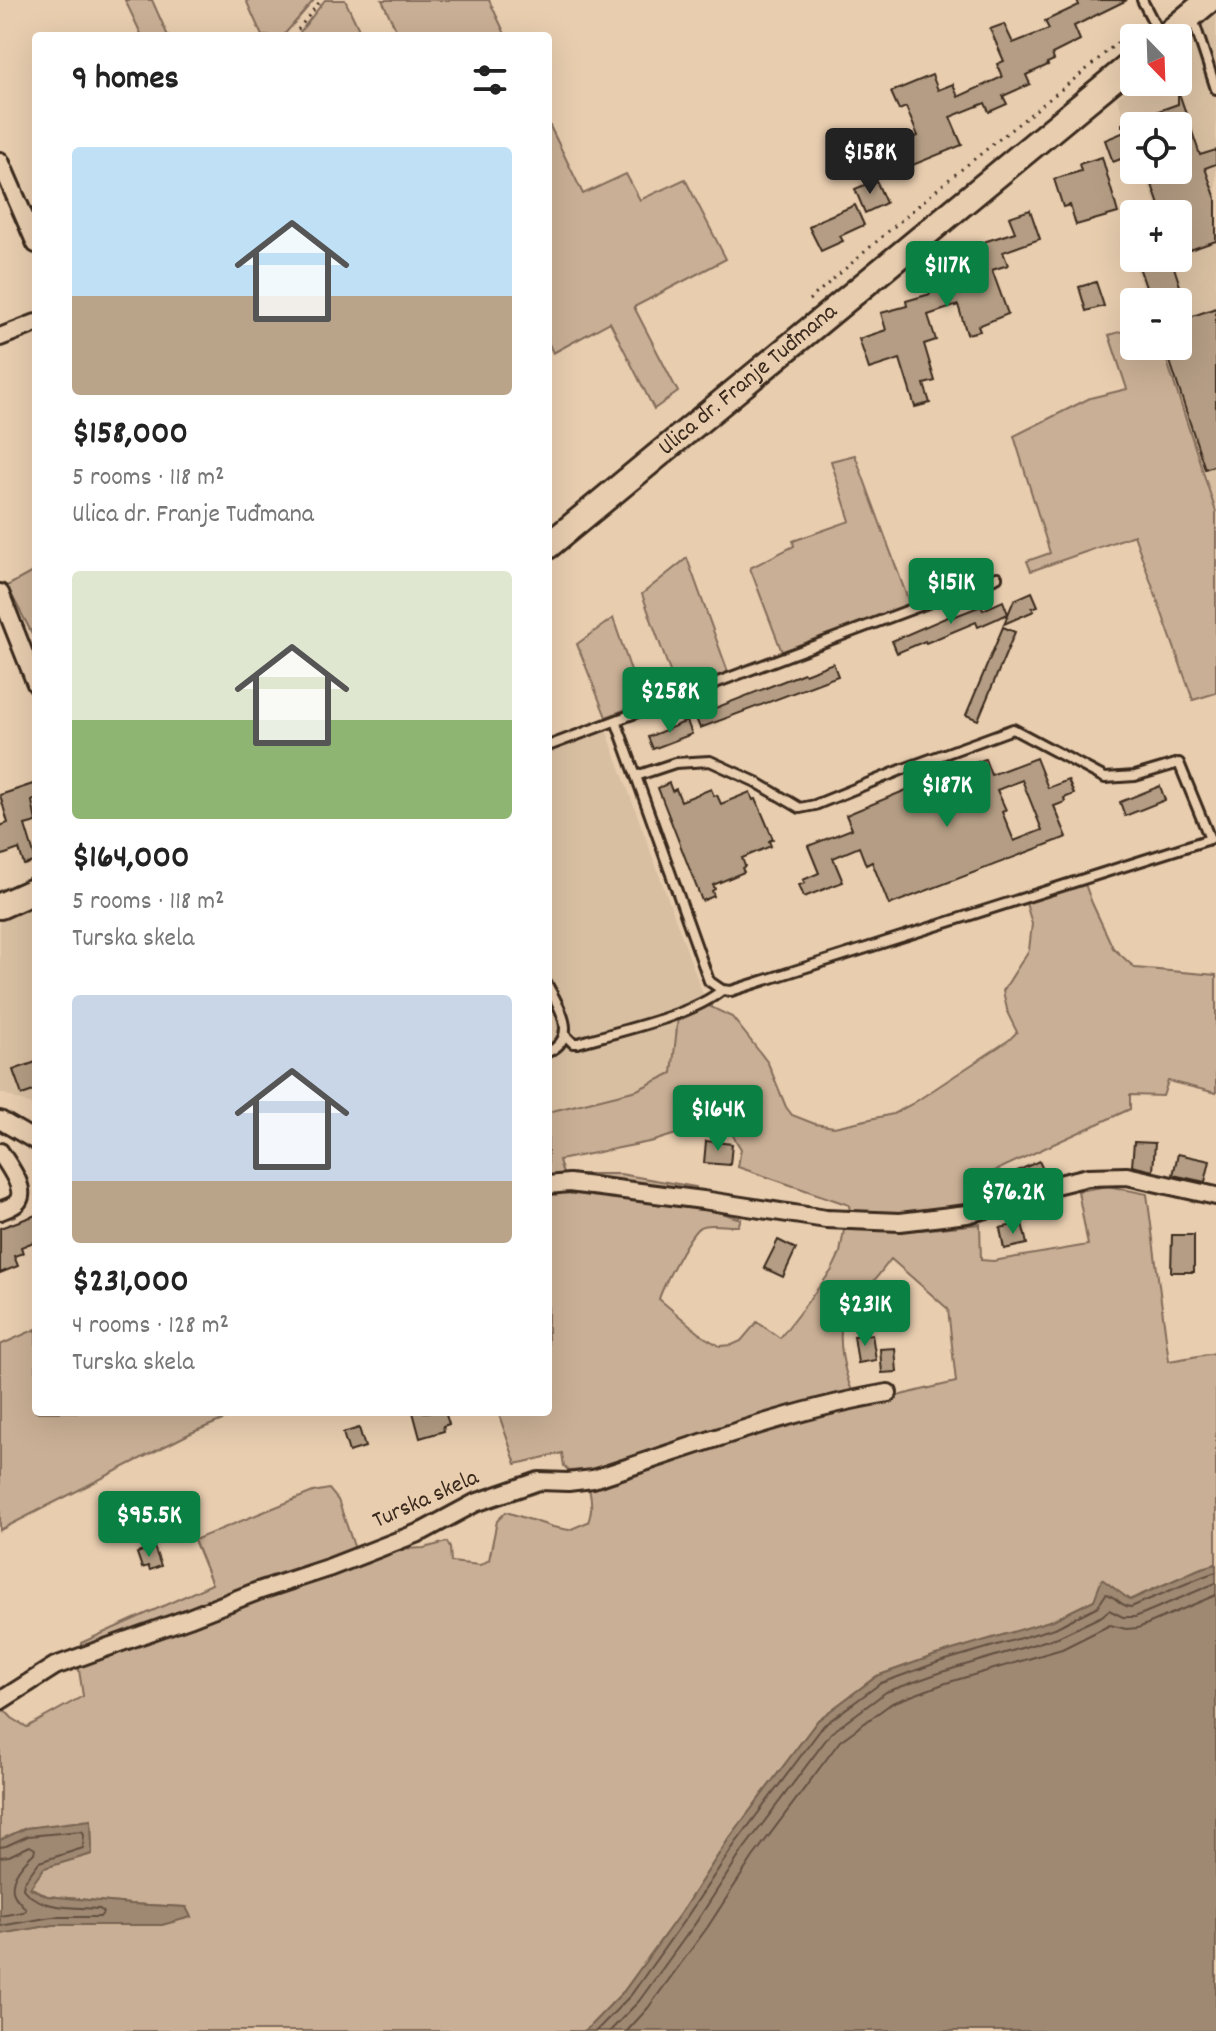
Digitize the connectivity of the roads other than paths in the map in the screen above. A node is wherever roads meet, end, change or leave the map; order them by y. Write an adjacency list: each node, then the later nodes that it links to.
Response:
1 (1142, 0): 3 (lane)
2 (1200, 7): 4 (main road); 6 (lane)
3 (1155, 24)
4 (1179, 24)
5 (1120, 63): 11 (main road, Ulica dr. Franje Tuđmana)
6 (1216, 89)
7 (0, 161): 8 (street)
8 (32, 235)
9 (32, 325): 10 (street)
10 (0, 337)
11 (552, 543)
12 (997, 577): 15 (lane)
13 (0, 593): 14 (street)
14 (32, 674)
15 (616, 721): 16 (lane); 17 (lane)
16 (552, 745)
17 (636, 776): 20 (lane); 20 (lane)
18 (32, 892): 19 (main road)
19 (0, 906)
20 (722, 990): 22 (lane)
21 (552, 994): 22 (lane)
22 (565, 1035): 23 (lane)
23 (552, 1050)
24 (0, 1120): 25 (street)
25 (32, 1139)
26 (0, 1152): 29 (street)
27 (552, 1185): 28 (street)
28 (1216, 1196)
29 (0, 1211)
30 (888, 1393): 31 (street, Turska skela)
31 (0, 1701)

